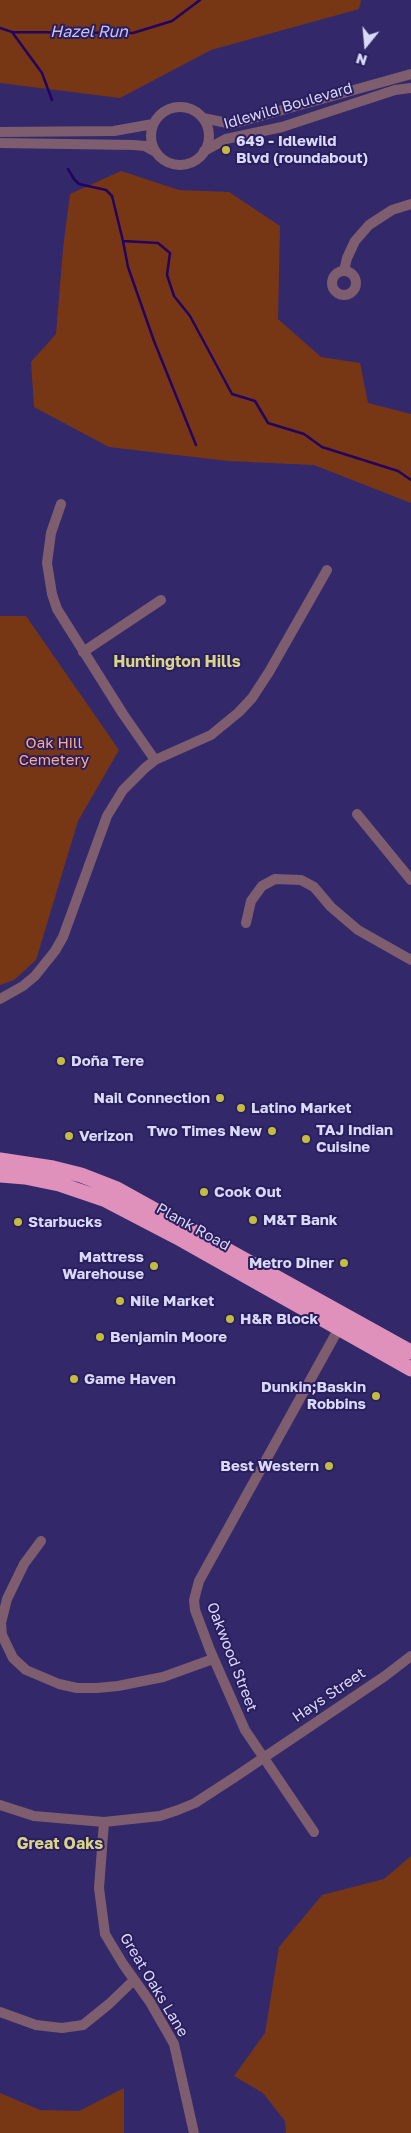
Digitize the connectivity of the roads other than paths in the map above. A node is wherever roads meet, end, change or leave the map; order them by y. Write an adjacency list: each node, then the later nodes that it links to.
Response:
1 (411, 74): 3 (street, Idlewild Boulevard)
2 (411, 88): 7 (street, Idlewild Boulevard)
3 (203, 118): 4 (street); 7 (street)
4 (153, 124): 5 (street); 8 (street)
5 (0, 132)
6 (0, 143): 8 (street)
7 (204, 150): 8 (street)
8 (156, 152)
9 (411, 204): 10 (street)
10 (344, 271)
11 (62, 504): 14 (street)
12 (327, 570): 15 (street)
13 (161, 600): 14 (street)
14 (83, 652): 15 (street)
15 (155, 760): 20 (street)
16 (357, 814): 17 (street)
17 (411, 880)
18 (246, 923): 19 (street)
19 (411, 960)
20 (0, 999)
21 (0, 1160): 24 (highway, Plank Road)
22 (0, 1175): 23 (highway, Plank Road)
23 (248, 1277): 24 (highway); 26 (highway, Plank Road)
24 (279, 1278): 25 (highway, Plank Road)
25 (316, 1299): 26 (highway); 28 (highway, Plank Road)
26 (292, 1302): 27 (highway, Plank Road)
27 (339, 1328): 29 (highway, Plank Road); 32 (street, Oakwood Street)
28 (411, 1352)
29 (411, 1369)
30 (40, 1541): 32 (street)
31 (411, 1656): 33 (street, Hays Street)
32 (214, 1659): 33 (street, Oakwood Street)
33 (263, 1757): 35 (street, Hays Street); 36 (street, Oakwood Street)
34 (0, 1805): 35 (street, Hays Street)
35 (104, 1822): 37 (street, Great Oaks Lane)
36 (314, 1832)
37 (134, 1980): 38 (street); 39 (street, Great Oaks Lane)
38 (0, 2012)
39 (194, 2133)

